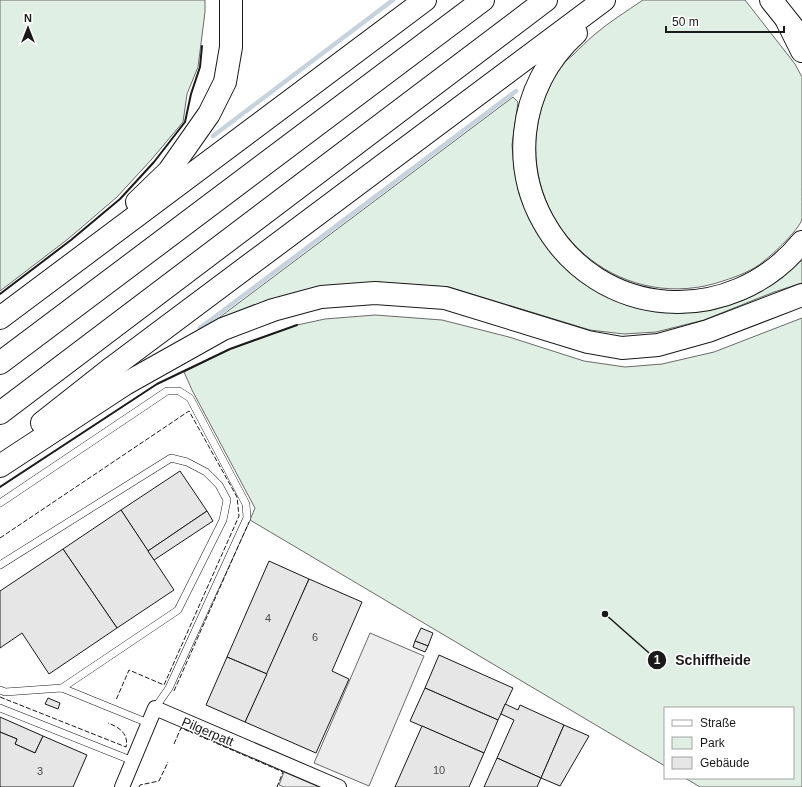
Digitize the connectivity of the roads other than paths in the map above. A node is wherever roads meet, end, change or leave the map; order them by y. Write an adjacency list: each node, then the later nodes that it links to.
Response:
1 (231, 0): 12 (highway)
2 (425, 0): 12 (highway)
3 (483, 0): 15 (highway)
4 (546, 0): 16 (highway)
5 (604, 0): 17 (highway)
6 (612, 0): 11 (highway)
7 (772, 0): 8 (highway)
8 (787, 20): 9 (highway); 10 (highway)
9 (802, 39)
10 (802, 51)
11 (802, 242)
12 (62, 271): 14 (highway)
13 (802, 295): 18 (highway)
14 (0, 318)
15 (0, 363)
16 (0, 413)
17 (0, 456)
18 (0, 466)
19 (0, 503): 24 (lane)
20 (0, 565): 21 (lane)
21 (62, 688): 22 (lane); 25 (lane)
22 (0, 690)
23 (0, 708): 26 (lane)
24 (155, 708): 25 (street); 28 (street, Pilgerpatt)
25 (148, 723): 26 (street)
26 (133, 762): 27 (street)
27 (122, 787)
28 (339, 787)

